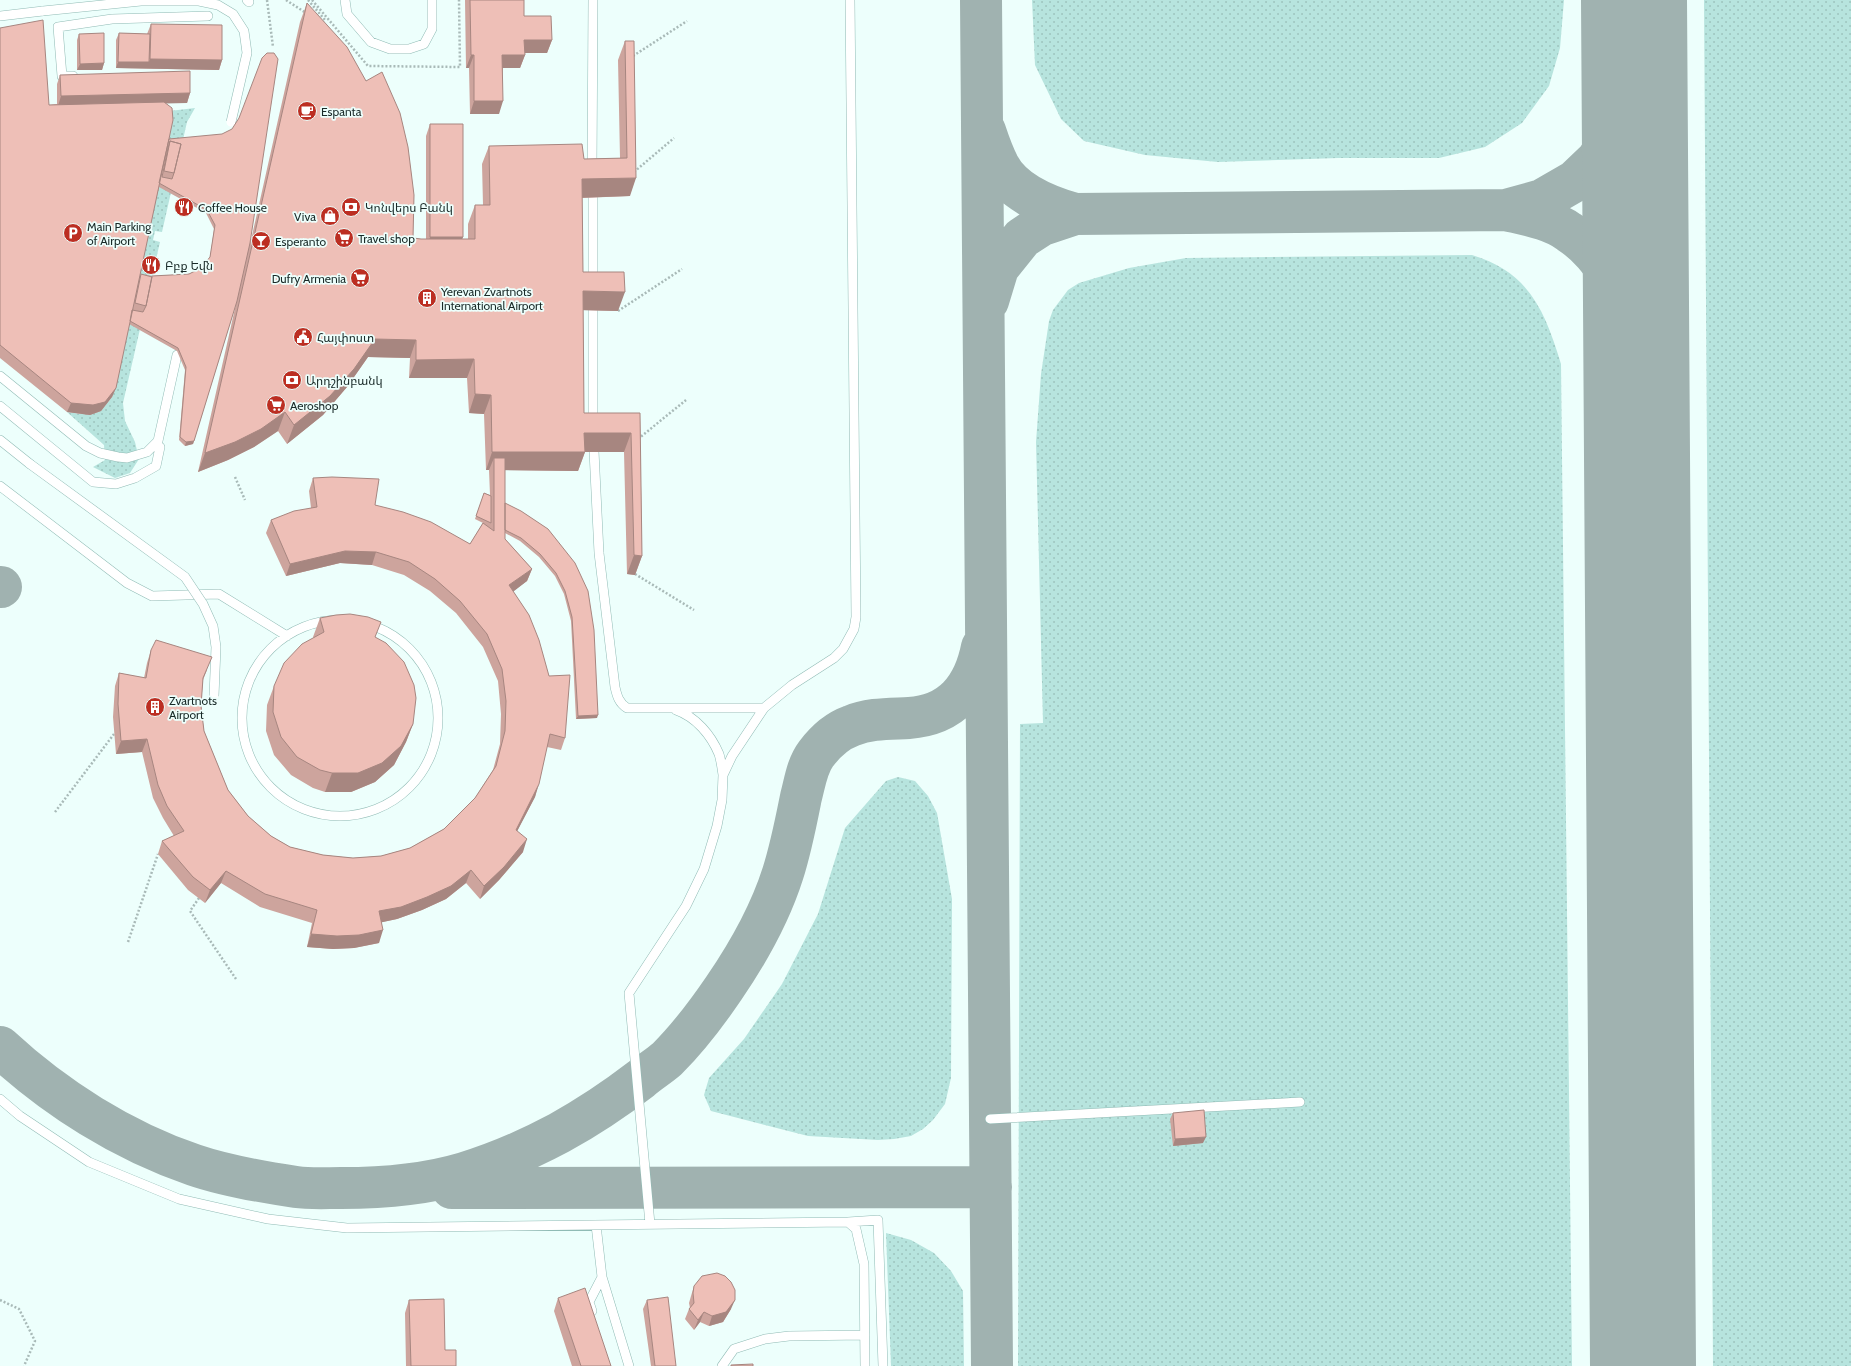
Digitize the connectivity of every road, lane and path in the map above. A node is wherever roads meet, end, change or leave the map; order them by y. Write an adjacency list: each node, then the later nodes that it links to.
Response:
1 (267, 0): 13 (path)
2 (286, 0): 10 (path)
3 (308, 0): 11 (path)
4 (345, 0): 5 (lane)
5 (432, 0)
6 (593, 0): 19 (lane)
7 (850, 0): 42 (lane)
8 (0, 16): 16 (lane, bridge)
9 (208, 16): 15 (lane)
10 (311, 16)
11 (317, 20)
12 (687, 20): 14 (path)
13 (273, 47)
14 (628, 60)
15 (85, 76)
16 (231, 122)
17 (674, 138): 18 (path)
18 (629, 176)
19 (592, 178)
20 (593, 197): 22 (lane)
21 (682, 269): 24 (path)
22 (593, 290)
23 (593, 310): 29 (lane)
24 (618, 311)
25 (177, 355): 26 (lane)
26 (0, 376)
27 (686, 400): 31 (path)
28 (0, 406): 32 (lane)
29 (593, 431)
30 (0, 440): 40 (lane, bridge)
31 (633, 444)
32 (160, 447)
33 (594, 451): 41 (lane)
34 (235, 477): 36 (path)
35 (0, 486): 39 (lane)
36 (245, 500)
37 (635, 574): 38 (path)
38 (694, 610)
39 (287, 636): 39 (lane)
40 (214, 696)
41 (671, 708): 42 (lane); 44 (lane)
42 (764, 708): 44 (lane)
43 (114, 734): 45 (path)
44 (723, 775): 54 (lane)
45 (55, 812)
46 (158, 854): 48 (path)
47 (199, 898): 49 (path)
48 (128, 942)
49 (236, 979)
50 (0, 1099): 55 (lane)
51 (1300, 1102): 52 (lane)
52 (990, 1119)
53 (848, 1222): 54 (lane); 59 (lane); 64 (lane)
54 (650, 1224): 55 (lane)
55 (596, 1225): 56 (lane)
56 (602, 1277): 58 (lane); 61 (lane)
57 (0, 1300): 60 (path)
58 (596, 1323)
59 (865, 1335): 62 (lane); 63 (lane)
60 (24, 1366)
61 (629, 1366)
62 (722, 1366)
63 (865, 1366)
64 (883, 1366)

